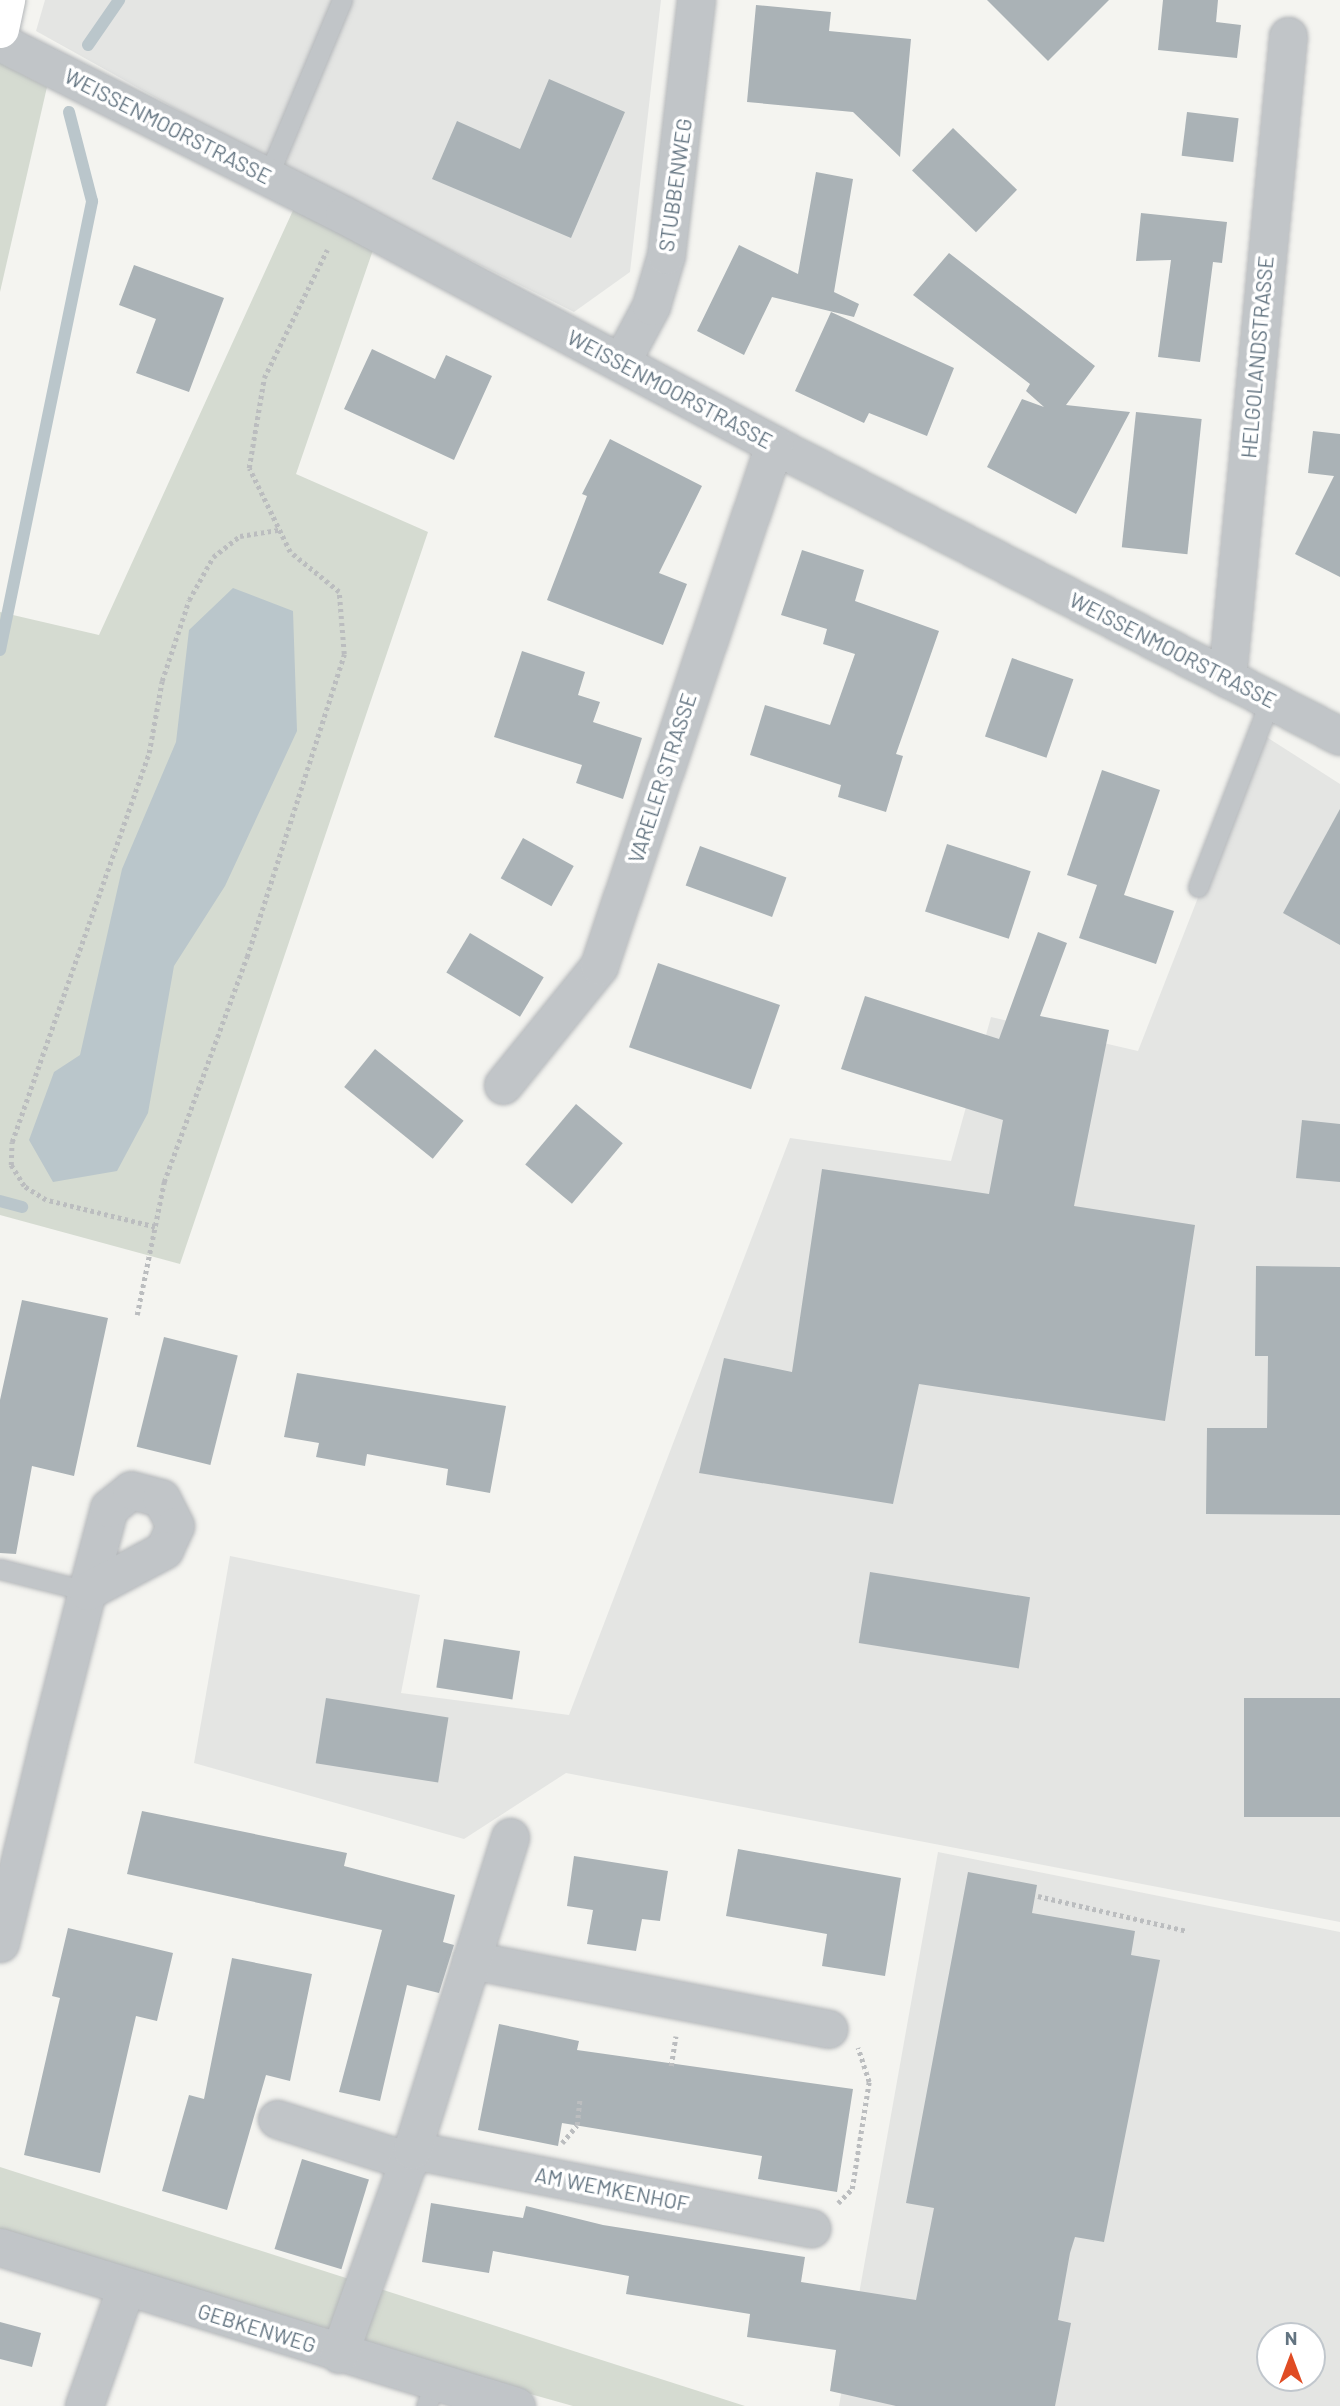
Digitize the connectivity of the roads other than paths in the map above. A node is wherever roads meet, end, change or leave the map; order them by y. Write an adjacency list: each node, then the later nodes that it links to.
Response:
1 (6, 0): 4 (highway)
2 (342, 0): 7 (lane)
3 (696, 0): 8 (street, STUBBENWEG)
4 (0, 30)
5 (1288, 36): 10 (street, HELGOLANDSTRASSE)
6 (0, 42): 7 (street, WEISSENMOORSTRASSE)
7 (268, 176): 8 (street, WEISSENMOORSTRASSE)
8 (621, 362): 9 (street, WEISSENMOORSTRASSE)
9 (774, 445): 10 (street, WEISSENMOORSTRASSE); 14 (street, VARELER STRASSE)
10 (1227, 678): 11 (street, WEISSENMOORSTRASSE)
11 (1270, 700): 12 (street, WEISSENMOORSTRASSE); 13 (lane)
12 (1340, 736)
13 (1198, 887)
14 (503, 1085)
15 (0, 1569): 16 (lane)
16 (87, 1591): 18 (street)
17 (510, 1837): 19 (street)
18 (0, 1943)
19 (471, 1960): 20 (street); 22 (street)
20 (828, 2029)
21 (276, 2119): 22 (street, AM WEMKENHOF)
22 (410, 2156): 23 (street, AM WEMKENHOF); 26 (street)
23 (811, 2228)
24 (0, 2247): 25 (street, GEBKENWEG)
25 (126, 2287): 26 (street, GEBKENWEG); 28 (street)
26 (340, 2354): 27 (street, GEBKENWEG)
27 (431, 2394): 29 (street, GEBKENWEG)
28 (84, 2406)
29 (516, 2406)

